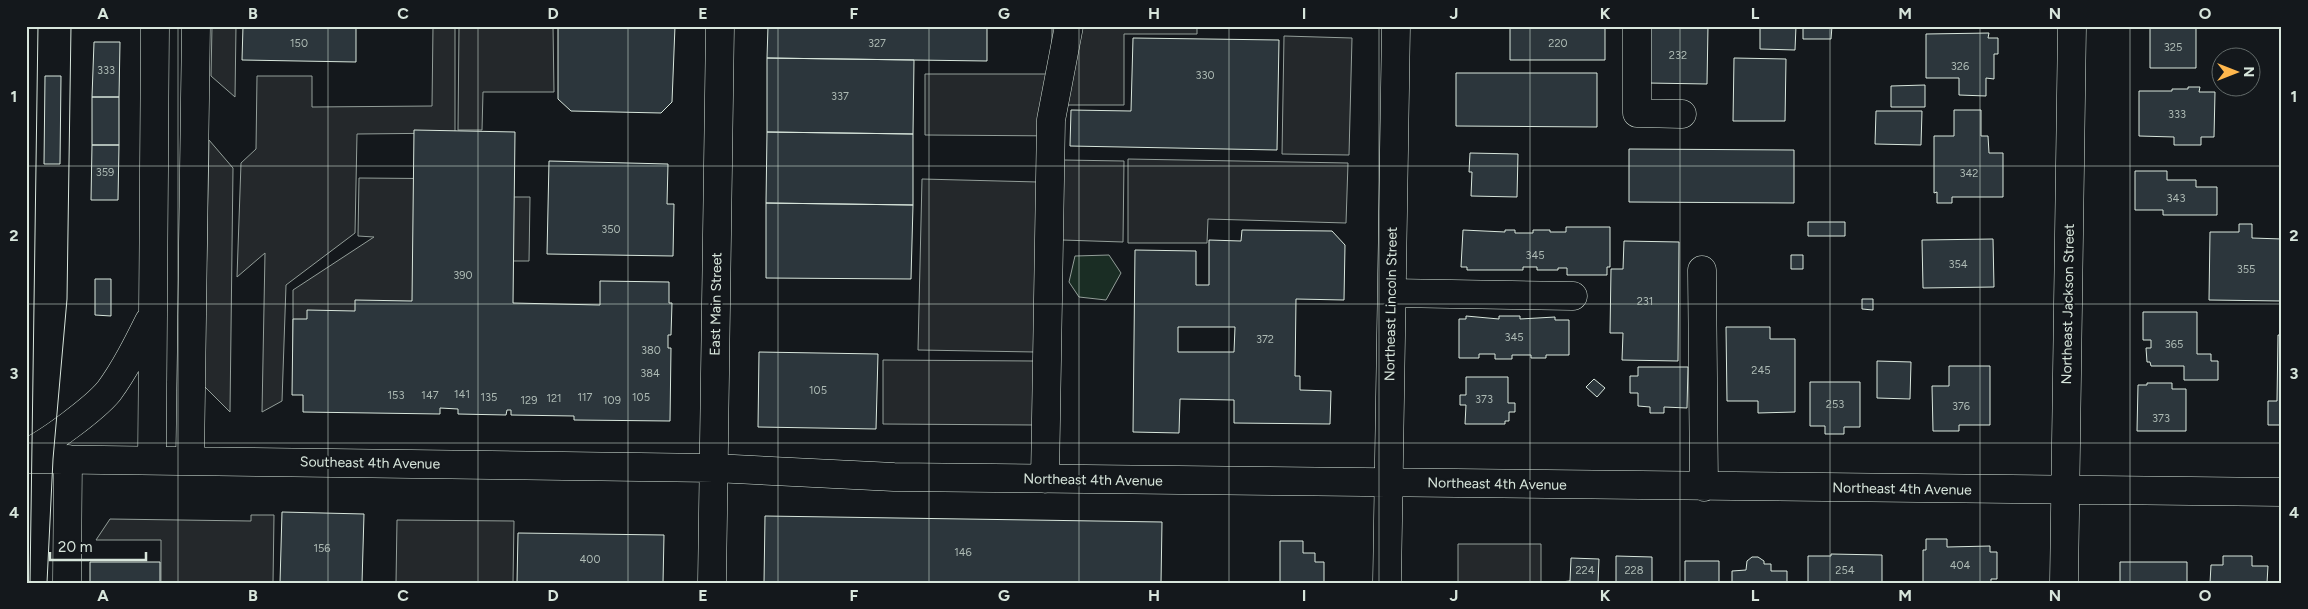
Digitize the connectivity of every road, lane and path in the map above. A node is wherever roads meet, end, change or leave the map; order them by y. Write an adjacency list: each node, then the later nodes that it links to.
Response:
1 (155, 26): 12 (street)
2 (196, 26): 17 (street)
3 (720, 26): 18 (street, East Main Street)
4 (1069, 26): 19 (street)
5 (1396, 26): 10 (street, Northeast Lincoln Street)
6 (1637, 26): 8 (street)
7 (2072, 26): 22 (street, Northeast Jackson Street)
8 (1682, 114)
9 (1702, 270): 21 (street)
10 (1392, 292): 11 (street); 20 (street, Northeast Lincoln Street)
11 (1573, 296)
12 (151, 317): 13 (street); 16 (street)
13 (26, 453)
14 (26, 459): 15 (street, Southeast 4th Avenue)
15 (68, 459): 16 (street, Southeast 4th Avenue); 24 (street)
16 (152, 460): 17 (street, Southeast 4th Avenue)
17 (190, 461): 18 (street, Southeast 4th Avenue)
18 (714, 468): 19 (street, Northeast 4th Avenue); 25 (street, East Main Street)
19 (1045, 479): 20 (street, Northeast 4th Avenue)
20 (1388, 483): 21 (street, Northeast 4th Avenue); 26 (street, Northeast Lincoln Street)
21 (1704, 487): 22 (street, Northeast 4th Avenue)
22 (2065, 491): 23 (street, Northeast 4th Avenue); 27 (street, Northeast Jackson Street)
23 (2282, 492)
24 (66, 583)
25 (712, 583)
26 (1387, 583)
27 (2064, 583)

